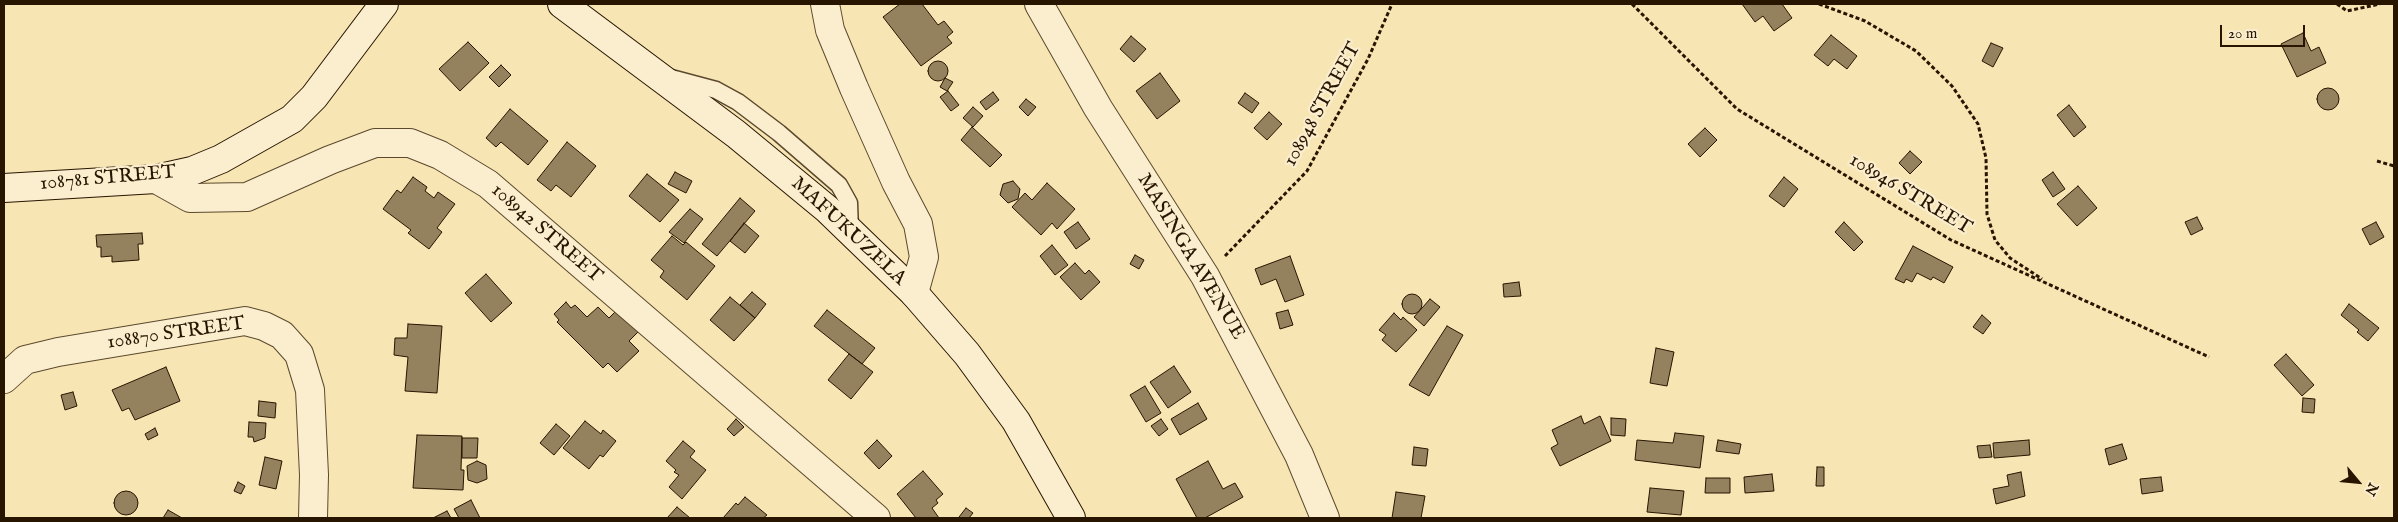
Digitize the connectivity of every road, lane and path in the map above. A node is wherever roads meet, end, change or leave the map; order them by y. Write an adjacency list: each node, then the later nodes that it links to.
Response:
1 (384, 4): 12 (street, 108781 STREET)
2 (562, 4): 16 (street, MAFUKUZELA)
3 (826, 4): 16 (street)
4 (1039, 4): 14 (street, MASINGA AVENUE)
5 (1392, 4): 14 (path, 108948 STREET)
6 (1632, 4): 15 (path, 108946 STREET)
7 (1819, 4): 15 (path)
8 (2337, 4): 9 (path)
9 (2380, 4)
10 (2377, 161): 11 (path)
11 (2394, 166)
12 (156, 179): 13 (street, 108781 STREET); 20 (street, 108942 STREET)
13 (4, 188)
14 (1205, 276): 22 (street, MASINGA AVENUE)
15 (2050, 285): 17 (path, 108946 STREET)
16 (914, 293): 21 (street, MAFUKUZELA)
17 (2208, 357)
18 (4, 379): 19 (street, 108870 STREET)
19 (313, 518)
20 (876, 518)
21 (1071, 518)
22 (1325, 518)

